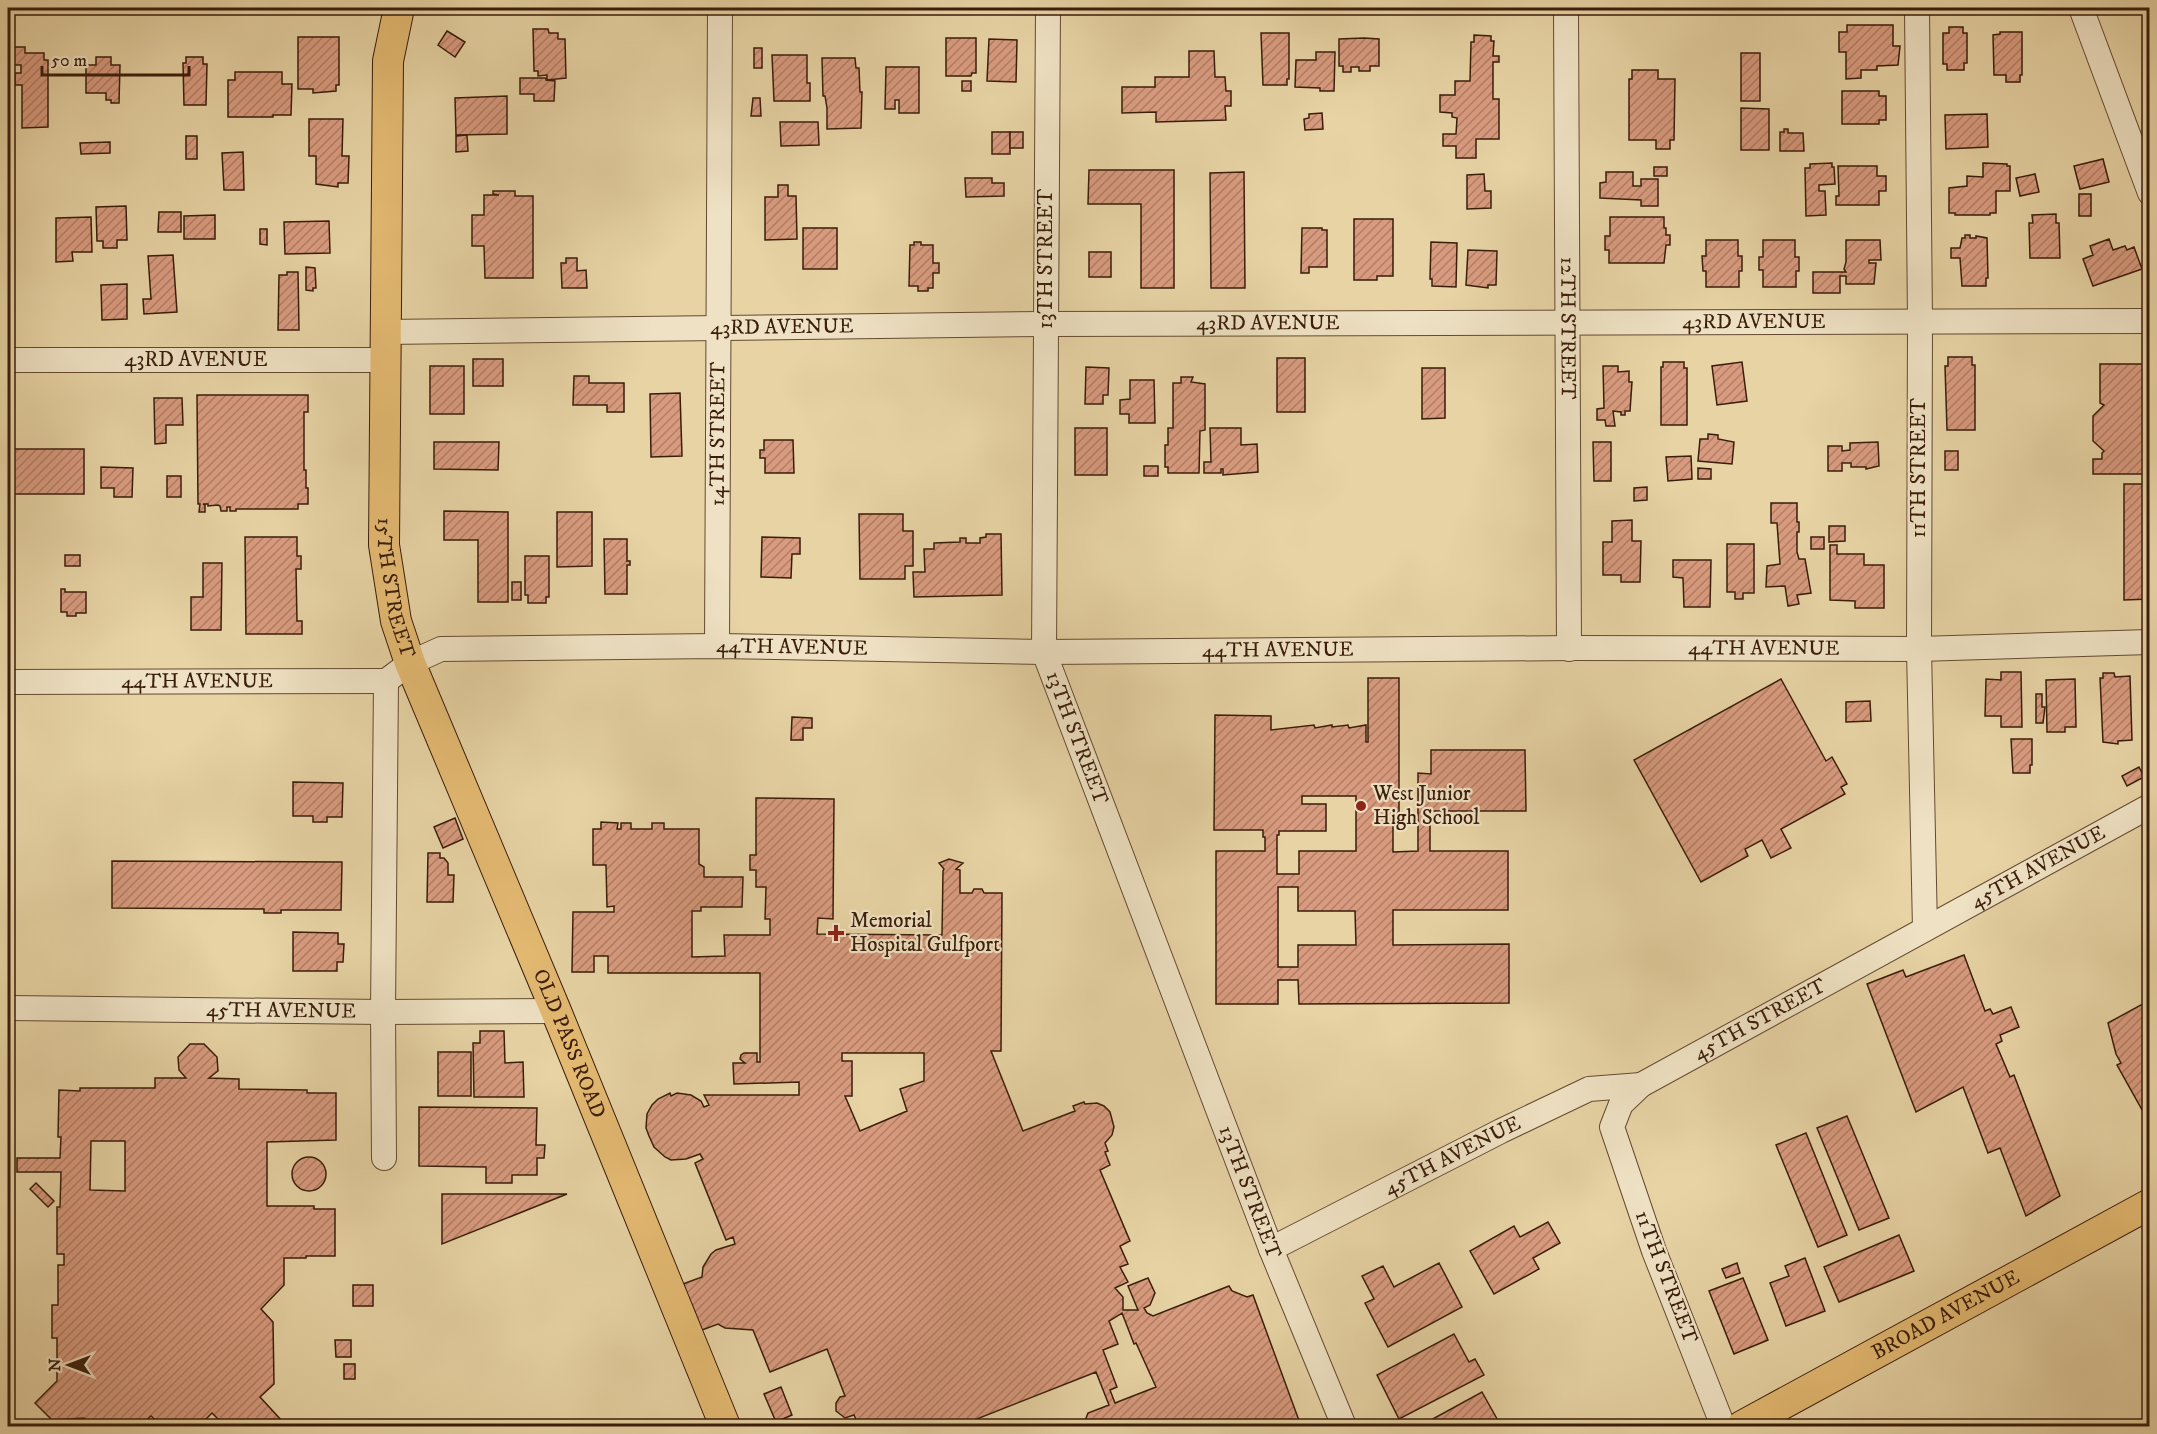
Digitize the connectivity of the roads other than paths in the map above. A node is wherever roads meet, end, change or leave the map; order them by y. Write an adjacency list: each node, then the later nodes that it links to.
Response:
1 (399, 8): 13 (main road, 15TH STREET)
2 (720, 8): 12 (street, 14TH STREET)
3 (1048, 8): 11 (street, 13TH STREET)
4 (1566, 8): 9 (street, 12TH STREET)
5 (1917, 8): 10 (street, 11TH STREET)
6 (2081, 8): 7 (street)
7 (2150, 193)
8 (2150, 321): 10 (street, 43RD AVENUE)
9 (1569, 322): 10 (street, 43RD AVENUE); 11 (street, 43RD AVENUE); 17 (street, 12TH STREET)
10 (1920, 322): 18 (street, 11TH STREET)
11 (1045, 324): 12 (street, 43RD AVENUE); 19 (street, 13TH STREET)
12 (719, 327): 13 (street, 43RD AVENUE); 16 (street, 14TH STREET)
13 (384, 346): 14 (street, 43RD AVENUE); 20 (main road, 15TH STREET)
14 (8, 360)
15 (2150, 642): 18 (street, 44TH AVENUE)
16 (717, 646): 19 (street, 44TH AVENUE); 20 (street, 44TH AVENUE)
17 (1569, 649): 18 (street, 44TH AVENUE); 19 (street, 44TH AVENUE)
18 (1918, 649): 24 (street, 11TH STREET)
19 (1044, 652): 32 (street, 13TH STREET)
20 (410, 663): 21 (street, 15TH STREET); 26 (main road, OLD PASS ROAD)
21 (386, 681): 22 (street, 44TH AVENUE); 27 (street, 15TH STREET)
22 (8, 682)
23 (2150, 806): 24 (street, 45TH AVENUE)
24 (1925, 929): 28 (street, 45TH STREET)
25 (8, 1008): 27 (street, 45TH AVENUE)
26 (556, 1011): 27 (street, 45TH AVENUE); 33 (main road, OLD PASS ROAD)
27 (382, 1012): 30 (street, 15TH STREET)
28 (1641, 1085): 29 (street, 45TH STREET); 32 (street, 45TH AVENUE)
29 (1612, 1127): 35 (street, 11TH STREET)
30 (384, 1158)
31 (2150, 1204): 36 (main road, BROAD AVENUE)
32 (1271, 1249): 34 (street, 13TH STREET)
33 (725, 1426)
34 (1344, 1426)
35 (1723, 1426)
36 (1742, 1426)

